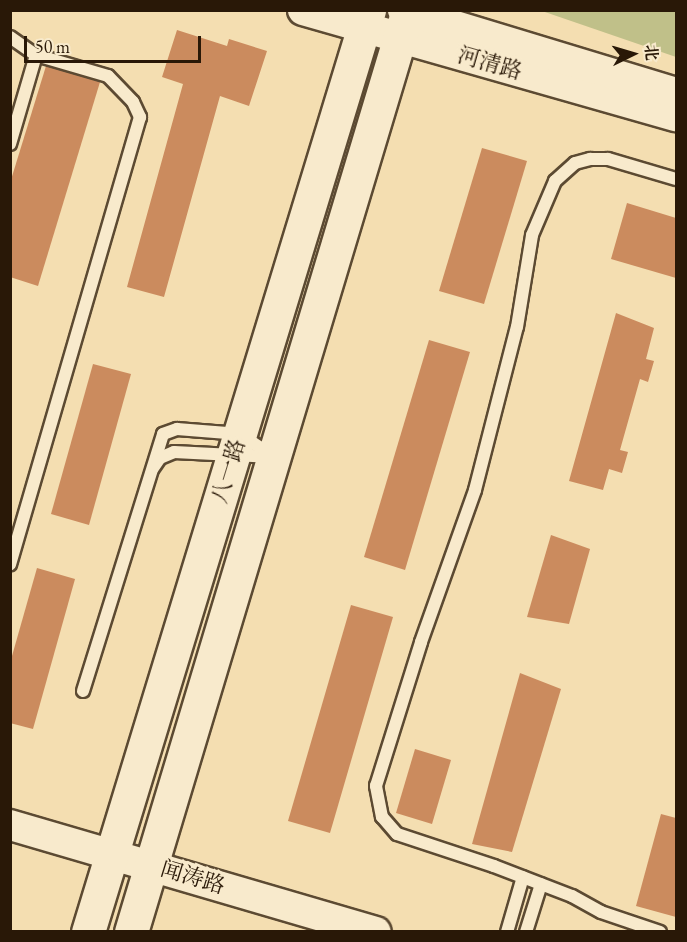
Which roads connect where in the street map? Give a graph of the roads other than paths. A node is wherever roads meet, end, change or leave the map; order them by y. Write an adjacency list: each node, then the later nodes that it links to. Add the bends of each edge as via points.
1 (303, 10): 3 (street, 河清路)
2 (405, 18): 3 (street, 河清路); 6 (street, 河清路); 7 (street, 河清路); 11 (main road, 八一路)
3 (367, 19): 10 (main road, 八一路)
4 (10, 37): 5 (lane)
5 (36, 55): 8 (lane); 13 (lane, via 108,76 133,102 140,117)
6 (676, 93)
7 (676, 116)
8 (10, 144)
9 (676, 179): 18 (lane, via 608,159 590,159 575,163 555,181 532,235 517,327 475,490 376,786 382,817 397,834)
10 (236, 444): 11 (lane); 11 (lane); 12 (lane, via 174,452 160,458); 12 (lane, via 168,429 159,439); 16 (main road, 八一路)
11 (274, 457): 17 (main road, 八一路)
12 (149, 474): 14 (lane)
13 (10, 565)
14 (83, 691)
15 (10, 825): 16 (street, 闻涛路)
16 (110, 854): 17 (street, 闻涛路); 20 (main road, 八一路)
17 (150, 864): 21 (main road, 八一路); 22 (street, 闻涛路)
18 (523, 877): 19 (lane); 23 (lane)
19 (541, 884): 24 (lane); 25 (lane, via 601,912)
20 (88, 932)
21 (131, 932)
22 (375, 932)
23 (507, 932)
24 (526, 932)
25 (660, 932)

